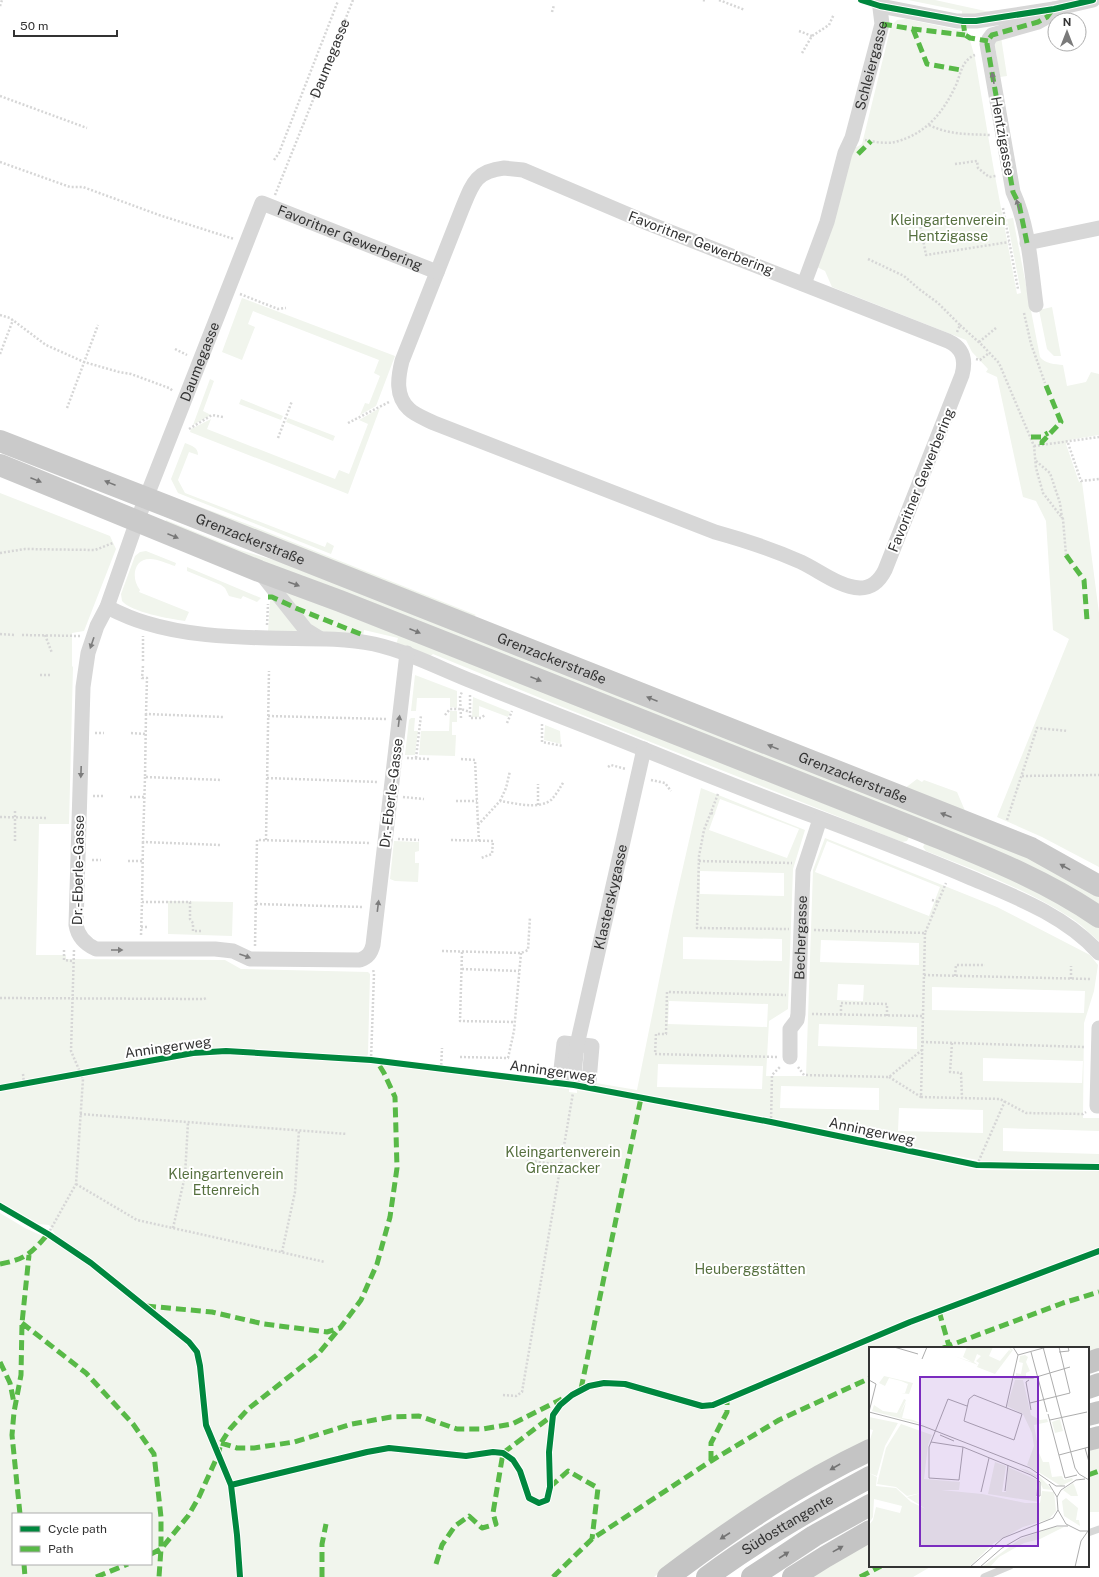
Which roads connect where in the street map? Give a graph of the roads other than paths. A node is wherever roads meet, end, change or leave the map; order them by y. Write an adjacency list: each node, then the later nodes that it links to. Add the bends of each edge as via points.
1 (861, 0): 3 (lane)
2 (1093, 0): 4 (street, Schleiergasse)
3 (880, 3): 4 (street, Schleiergasse, via 963,21); 9 (street, Schleiergasse, via 882,24 852,138 845,153 827,222)
4 (1054, 9): 7 (street, Hentzigasse, one-way to 4, via 1019,204 1013,192 987,44 992,35 1038,22)
5 (266, 205): 8 (street, Favoritner Gewerbering); 13 (street, Daumegasse, via 247,241)
6 (1099, 228): 7 (street)
7 (1027, 243): 10 (street, Hentzigasse)
8 (437, 272): 9 (street, Favoritner Gewerbering, via 469,190 485,172 504,168 523,170 650,224); 9 (street, Favoritner Gewerbering, via 402,361 398,382 400,396 408,408 434,423 707,529 801,562 854,588 862,588 878,582 885,570 962,375 964,358 954,344)
9 (804, 284)
10 (1036, 305)
11 (0, 441): 13 (main road, Grenzackerstraße, one-way to 11)
12 (0, 465): 14 (main road, Grenzackerstraße, one-way to 14)
13 (146, 498): 14 (street, Daumegasse); 23 (main road, Grenzackerstraße, one-way to 13, via 1031,848)
14 (137, 521): 15 (main road, Grenzackerstraße, one-way to 15); 16 (street)
15 (259, 571): 17 (street, via 306,630); 21 (main road, Grenzackerstraße, one-way to 21)
16 (106, 607): 17 (street, via 143,623 178,631 266,638); 18 (street, Dr.-Eberle-Gasse, one-way to 18, via 88,653 84,687 76,925 81,939 96,950 215,949 233,951 250,959 360,960 368,955 372,951 378,907)
17 (319, 638): 18 (street, via 371,644)
18 (407, 654): 19 (street)
19 (644, 750): 20 (street); 28 (street, Klasterskygasse, via 577,1045)
20 (820, 819): 22 (street); 27 (street, Bechergasse, via 804,864 802,879 798,1014 790,1029)
21 (922, 831): 22 (street); 24 (main road, Grenzackerstraße, via 1016,870 1073,899)
22 (910, 852): 25 (street, via 1041,910 1087,939)
23 (1099, 886)
24 (1099, 917)
25 (1099, 953)
26 (1099, 1028): 29 (street)
27 (790, 1057)
28 (574, 1074)
29 (1098, 1106)
30 (1099, 1359): 31 (highway)
31 (1089, 1363)
32 (1099, 1384): 33 (highway)
33 (1089, 1388)
34 (1099, 1412): 35 (highway)
35 (1089, 1415)
36 (1099, 1437): 37 (highway)
37 (1089, 1440)
38 (869, 1450): 45 (highway, one-way to 45, via 776,1502)
39 (869, 1478): 46 (highway, Südosttangente, via 801,1515)
40 (869, 1506): 47 (highway, Südosttangente, one-way to 40, via 814,1536)
41 (1099, 1529): 43 (lane)
42 (869, 1532): 48 (highway, one-way to 42)
43 (1089, 1533)
44 (1008, 1567): 49 (lane)
45 (668, 1577)
46 (707, 1577)
47 (752, 1577)
48 (793, 1577)
49 (984, 1577)

